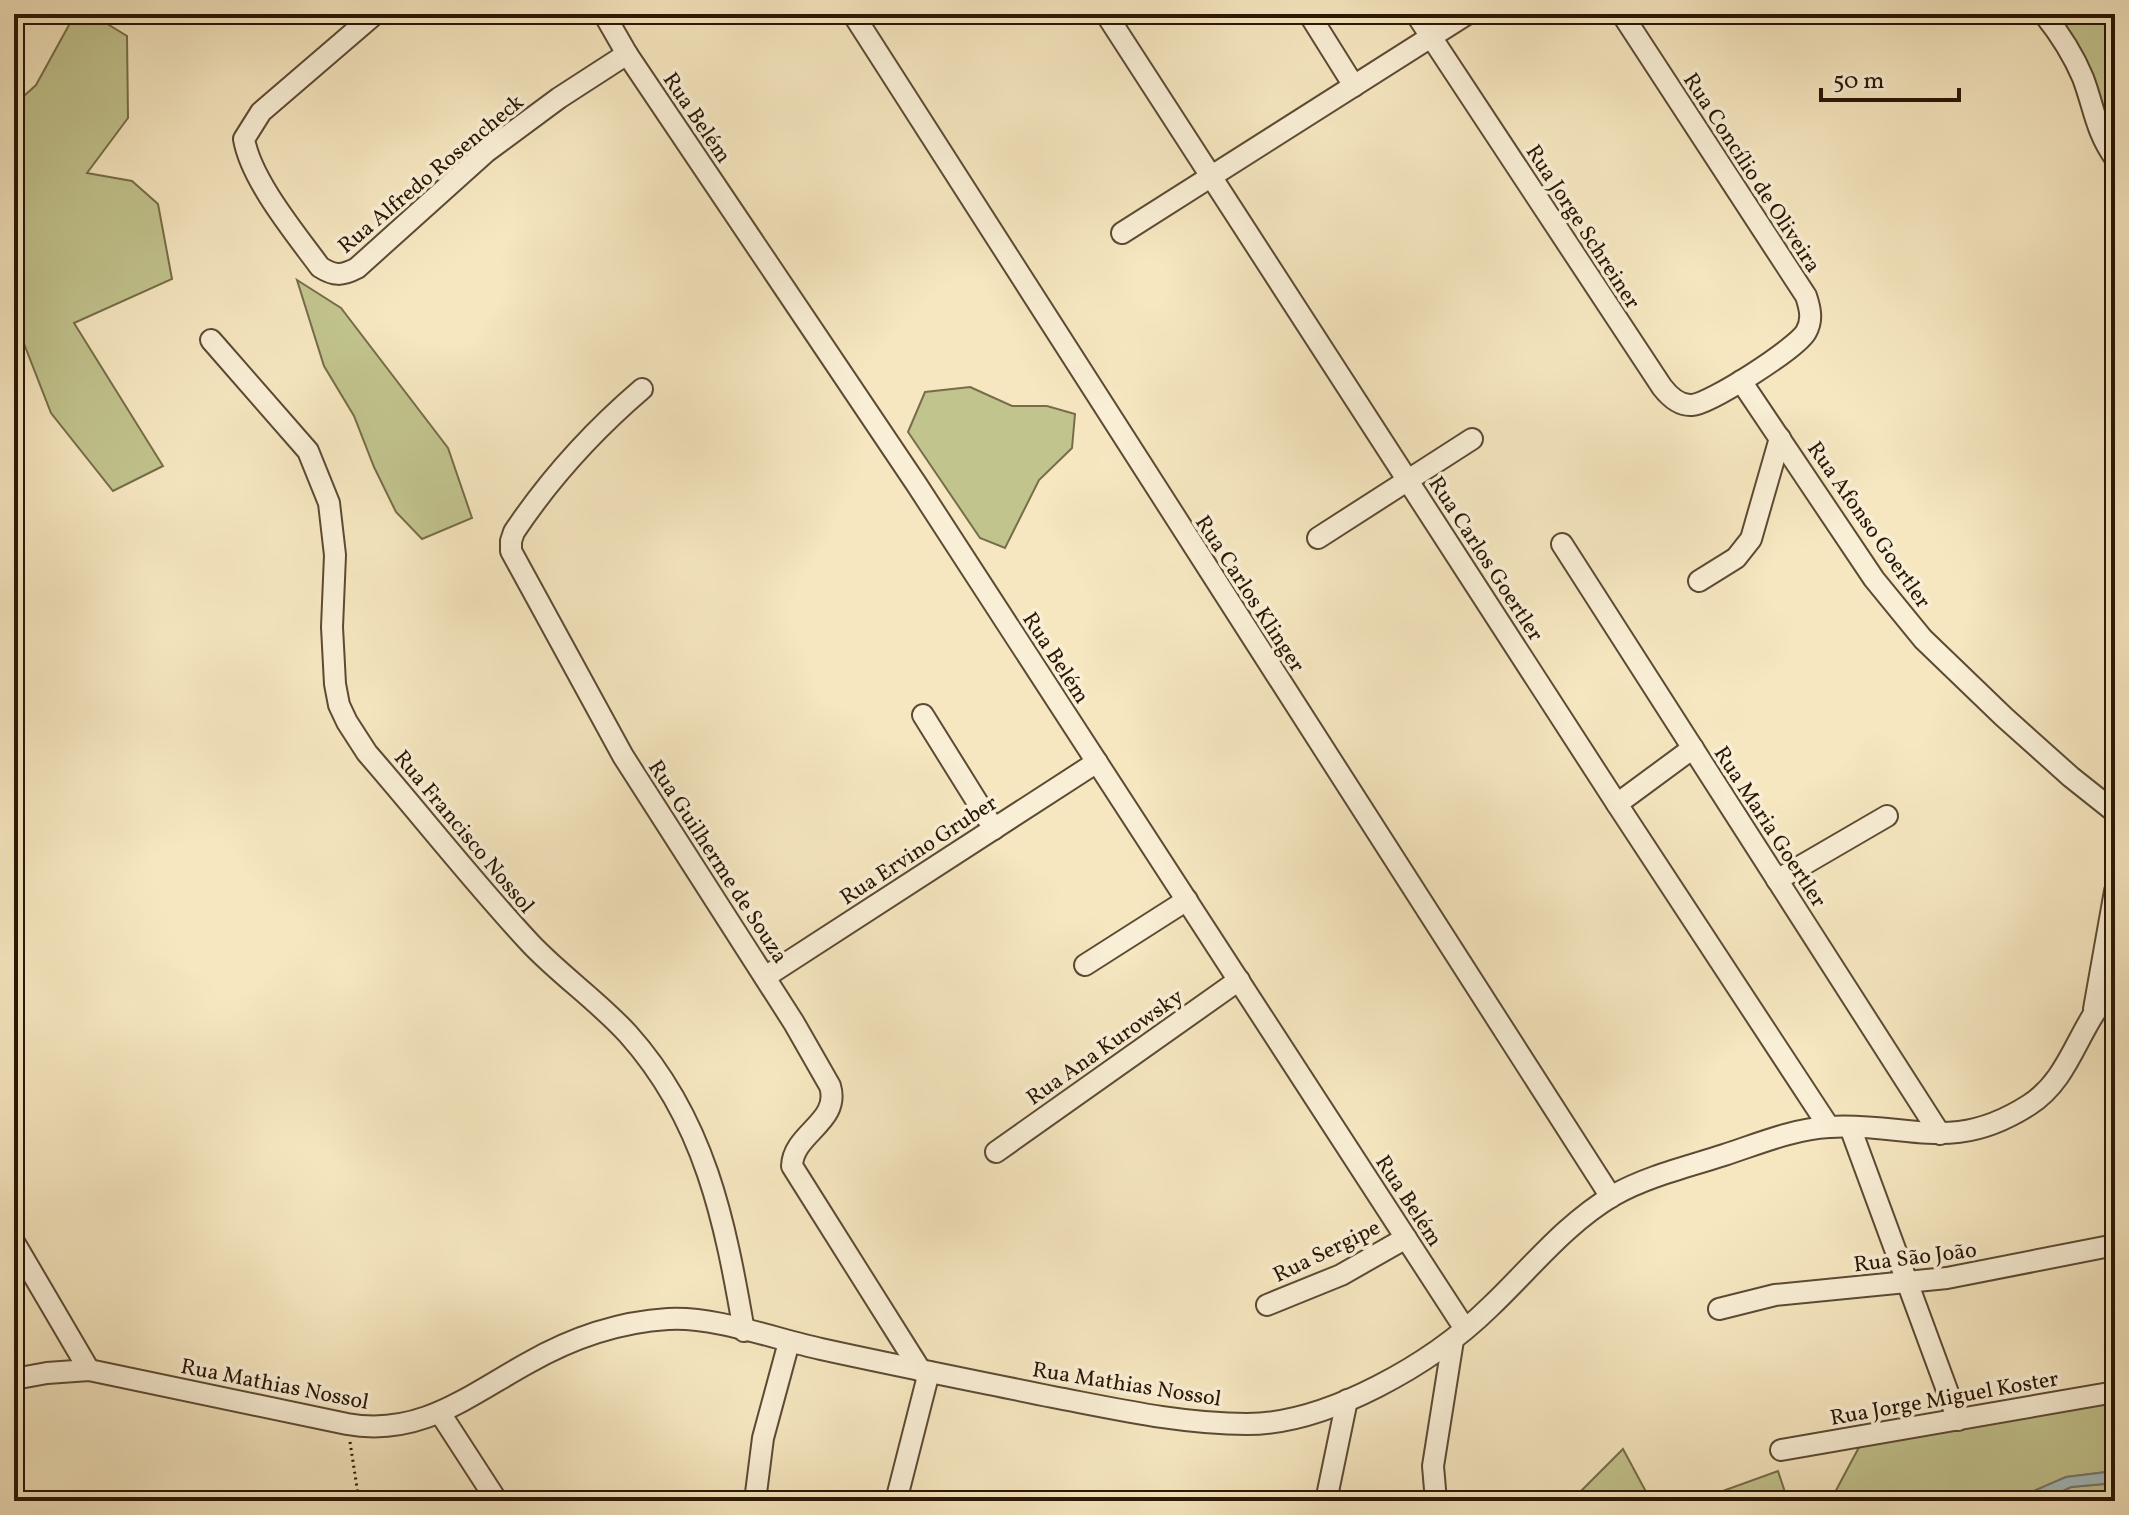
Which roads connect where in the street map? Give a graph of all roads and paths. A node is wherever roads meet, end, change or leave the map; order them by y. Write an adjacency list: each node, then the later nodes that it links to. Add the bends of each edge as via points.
1 (375, 14): 11 (street, Rua Alfredo Rosencheck, via 261,112 244,139 258,175 320,267 331,274 357,268 486,152)
2 (604, 14): 11 (street, Rua Belém)
3 (853, 14): 43 (street, Rua Carlos Klinger)
4 (1106, 14): 14 (street, Rua Carlos Goertler)
5 (1309, 14): 12 (street)
6 (1416, 14): 10 (street, Rua Jorge Schreiner)
7 (1467, 14): 10 (street)
8 (1622, 14): 17 (street, Rua Concílio de Oliveira, via 1810,307 1807,331 1799,340)
9 (2044, 14): 13 (street, via 2067,44 2094,119)
10 (1431, 37): 12 (street); 17 (street, Rua Jorge Schreiner, via 1668,395 1695,405)
11 (627, 54): 27 (street, Rua Belém)
12 (1354, 86): 14 (street)
13 (2115, 158)
14 (1212, 175): 15 (street); 21 (street, Rua Carlos Goertler)
15 (1122, 233)
16 (211, 340): 50 (street, Rua Francisco Nossol, via 308,451 329,503 335,555 335,684 347,722 367,753 527,940 625,1031 660,1075 717,1195)
17 (1741, 381): 19 (street, Rua Afonso Goertler)
18 (642, 389): 36 (street, Rua Guilherme de Souza, via 573,454 514,532 511,551 623,756)
19 (1780, 438): 24 (street, via 1751,539 1736,558); 29 (street, Rua Afonso Goertler, via 1874,579 1923,639)
20 (1472, 439): 21 (street)
21 (1408, 480): 22 (street); 28 (street, Rua Carlos Goertler)
22 (1318, 538)
23 (1562, 544): 26 (street, Rua Maria Goertler)
24 (1699, 581)
25 (923, 715): 31 (street)
26 (1693, 748): 28 (street); 32 (street, Rua Maria Goertler)
27 (1097, 762): 31 (street, Rua Ervino Gruber); 34 (street, Rua Belém)
28 (1617, 804): 40 (street, Rua Carlos Goertler)
29 (2115, 812)
30 (1887, 816): 32 (street)
31 (994, 829): 36 (street, Rua Ervino Gruber)
32 (1777, 880): 41 (street, Rua Maria Goertler)
33 (2115, 891): 39 (street)
34 (1187, 900): 35 (street); 37 (street, Rua Belém)
35 (1085, 965)
36 (765, 977): 54 (street, Rua Guilherme de Souza, via 833,1094 828,1113 797,1147 792,1166)
37 (1239, 980): 42 (street, Rua Ana Kurowsky); 44 (street, Rua Belém)
38 (2115, 988): 39 (street, Rua Mathias Nossol)
39 (2093, 1013): 41 (street, Rua Mathias Nossol, via 2069,1062 2034,1102 1985,1127)
40 (1839, 1127): 41 (street, Rua Mathias Nossol); 43 (street, Rua Mathias Nossol, via 1792,1133 1657,1176); 47 (street, Rua Carlos Goertler)
41 (1940, 1134)
42 (996, 1152)
43 (1611, 1197): 51 (street, Rua Mathias Nossol, via 1574,1223)
44 (1406, 1238): 48 (street, Rua Sergipe, via 1341,1275); 51 (street, Rua Belém)
45 (14, 1242): 53 (street)
46 (2115, 1245): 47 (street, Rua São João)
47 (1907, 1283): 49 (street, Rua São João, via 1775,1295); 59 (street, Rua Carlos Goertler)
48 (1267, 1305)
49 (1719, 1309)
50 (744, 1331): 52 (street, Rua Mathias Nossol); 58 (street, Rua Mathias Nossol, via 687,1318 618,1327 559,1347)
51 (1459, 1334): 57 (street, Rua Mathias Nossol); 67 (street, via 1435,1442)
52 (789, 1342): 54 (street, Rua Mathias Nossol); 64 (street, via 763,1438)
53 (89, 1370): 55 (street, Rua Mathias Nossol); 60 (street, Rua Mathias Nossol)
54 (925, 1372): 57 (street, Rua Mathias Nossol, via 1211,1423 1278,1423); 65 (street)
55 (14, 1379)
56 (2115, 1392): 59 (street, Rua Jorge Miguel Koster)
57 (1347, 1400): 66 (street)
58 (440, 1413): 60 (street, Rua Mathias Nossol, via 389,1427); 63 (street)
59 (1958, 1420): 61 (street, Rua Jorge Miguel Koster)
60 (347, 1424): 62 (path)
61 (1781, 1450)
62 (359, 1501)
63 (497, 1501)
64 (755, 1501)
65 (896, 1501)
66 (1326, 1501)
67 (1436, 1501)

